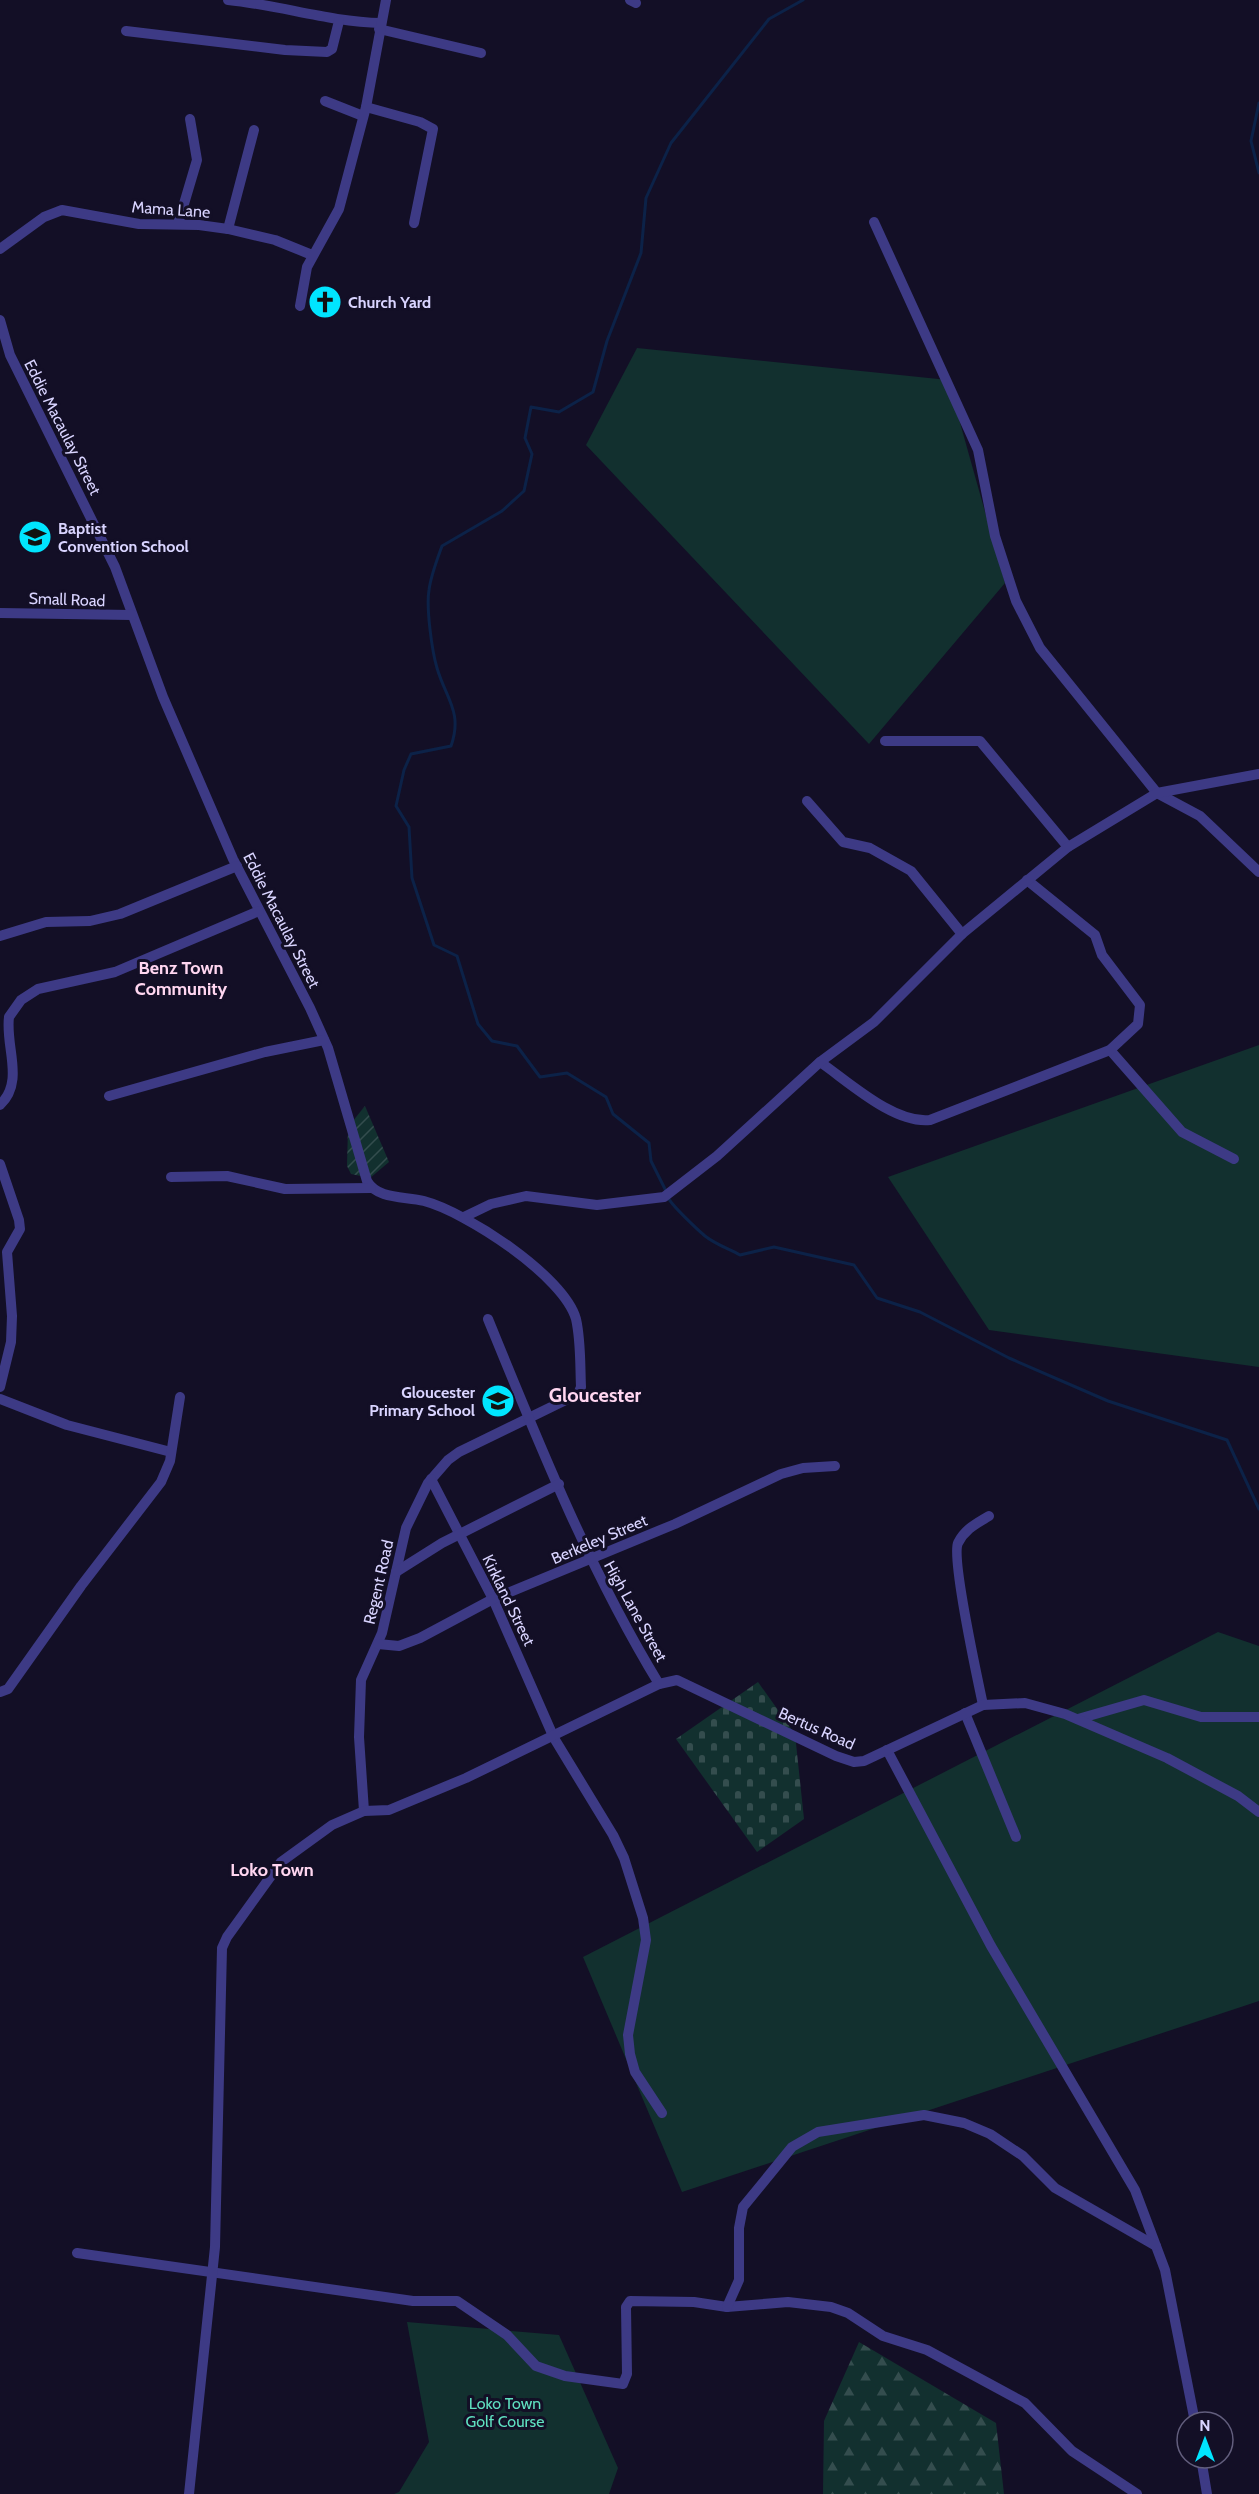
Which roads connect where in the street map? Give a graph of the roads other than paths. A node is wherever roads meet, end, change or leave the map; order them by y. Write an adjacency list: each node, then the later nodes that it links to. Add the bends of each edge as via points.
1 (228, 0): 3 (street, via 304,11)
2 (386, 0): 4 (street)
3 (339, 21): 4 (street); 5 (street, via 332,49 327,52)
4 (380, 26): 6 (street); 8 (street)
5 (126, 31)
6 (481, 53)
7 (325, 101): 8 (street)
8 (364, 112): 12 (street, via 420,122 433,129); 16 (street, via 339,209)
9 (190, 119): 13 (street, via 196,160)
10 (254, 130): 14 (street)
11 (874, 222): 23 (street, via 978,450 994,536 1016,601 1040,648)
12 (414, 223)
13 (178, 224): 14 (street, Mama Lane); 15 (street, Mama Lane, via 139,224 62,210 44,217)
14 (228, 229): 16 (street, Mama Lane, via 275,240)
15 (0, 249)
16 (312, 255): 17 (street)
17 (300, 306)
18 (0, 320): 20 (street, Eddie Macaulay Street, via 10,355 96,526)
19 (0, 613): 20 (street, Small Road)
20 (132, 615): 26 (street, Eddie Macaulay Street, via 199,784)
21 (885, 741): 25 (street, via 980,741)
22 (1259, 774): 23 (street)
23 (1157, 793): 25 (street); 27 (street, via 1200,816)
24 (807, 801): 30 (street, via 843,842 870,848 911,871)
25 (1068, 847): 28 (street)
26 (237, 867): 29 (street, Eddie Macaulay Street); 31 (street, via 120,914 90,921 46,922)
27 (1259, 872)
28 (1027, 880): 30 (street); 33 (street, via 1095,935 1102,955 1140,1005 1138,1024)
29 (259, 911): 32 (street, Eddie Macaulay Street); 36 (street, via 115,972 28,994 9,1017 12,1083)
30 (962, 934): 34 (street, via 874,1022)
31 (0, 936)
32 (324, 1040): 35 (street, via 265,1052); 40 (street, Eddie Macaulay Street)
33 (1110, 1050): 34 (street, via 930,1120 917,1121 897,1115); 37 (street, via 1182,1132)
34 (820, 1062): 41 (street, via 717,1156 664,1197 597,1204 526,1196 491,1204)
35 (109, 1096)
36 (0, 1106)
37 (1234, 1159)
38 (0, 1164): 43 (street, via 20,1220 20,1229 7,1252 11,1342)
39 (171, 1177): 40 (street, via 227,1176 285,1188)
40 (371, 1188): 41 (street, via 381,1194 434,1204)
41 (464, 1217): 46 (street, via 555,1284 576,1319 581,1388 578,1394)
42 (489, 1319): 46 (street, High Lane Street)
43 (0, 1387)
44 (180, 1397): 47 (street)
45 (0, 1399): 47 (street, via 67,1425)
46 (529, 1420): 49 (street, Regent Road, via 459,1452); 50 (street, High Lane Street)
47 (171, 1452): 58 (street, via 161,1482 8,1689)
48 (835, 1466): 53 (street, Berkeley Street, via 781,1474)
49 (431, 1479): 52 (street, Kirkland Street); 54 (street, Regent Road, via 406,1528)
50 (559, 1484): 52 (street); 53 (street, High Lane Street)
51 (989, 1516): 59 (street, via 967,1529 956,1546 963,1606)
52 (461, 1534): 54 (street); 55 (street, Kirkland Street)
53 (591, 1559): 55 (street, Berkeley Street); 57 (street, High Lane Street, via 623,1625)
54 (396, 1572): 56 (street, Regent Road)
55 (493, 1599): 56 (street, Berkeley Street, via 406,1644); 63 (street, Kirkland Street)
56 (378, 1644): 65 (street, Regent Road, via 361,1680 359,1737)
57 (659, 1684): 63 (street, Bertus Road); 64 (street, Bertus Road, via 677,1680 686,1683 846,1760 864,1761)
58 (0, 1692)
59 (983, 1705): 60 (street, Bertus Road); 62 (street, Bertus Road, via 1025,1703)
60 (965, 1713): 64 (street, Bertus Road); 67 (street)
61 (1259, 1717): 62 (street, via 1201,1717 1144,1700)
62 (1078, 1719): 66 (street, Bertus Road, via 1167,1758 1238,1796)
63 (554, 1738): 65 (street, Bertus Road, via 389,1810); 68 (street, Kirkland Street, via 613,1835 643,1918 646,1940 628,2036 634,2072)
64 (887, 1750): 69 (street, via 991,1946 1135,2190)
65 (364, 1811): 71 (street, Bertus Road, via 332,1826 281,1862 222,1948)
66 (1259, 1812)
67 (1016, 1836)
68 (662, 2113)
69 (1156, 2246): 72 (street, via 1055,2188 1023,2156 990,2134 964,2123 924,2115 818,2132 792,2146 743,2207 739,2280); 73 (street, via 1165,2270)
70 (77, 2253): 71 (street)
71 (211, 2273): 72 (street, via 413,2301 457,2301 507,2336 536,2366 565,2376 623,2384 627,2374 626,2307 630,2301); 75 (street, Bertus Road)
72 (727, 2307): 76 (street, via 788,2302 848,2313 884,2336 927,2350 1025,2403 1072,2451)
73 (1193, 2410)
74 (1203, 2470): 77 (street)
75 (189, 2494)
76 (1137, 2494)
77 (1207, 2494)

